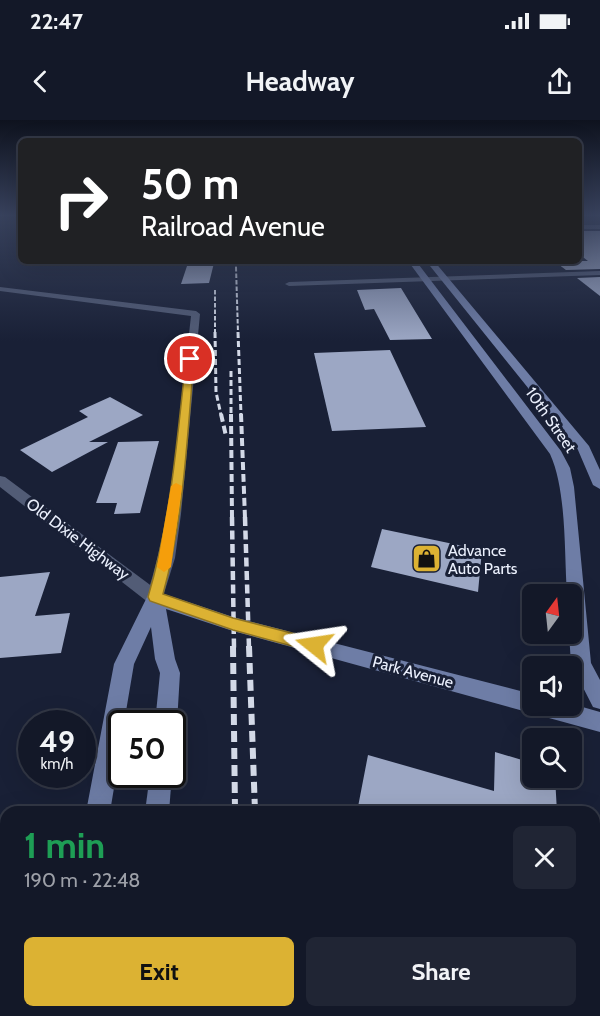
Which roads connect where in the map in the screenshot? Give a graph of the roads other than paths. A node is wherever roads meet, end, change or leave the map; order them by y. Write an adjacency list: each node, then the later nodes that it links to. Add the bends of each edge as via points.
1 (414, 264): 4 (main road, 10th Street)
2 (432, 264): 5 (main road, 10th Street)
3 (600, 273): 5 (street)
4 (425, 279): 5 (street); 6 (street); 11 (main road, 10th Street, via 563,468 581,664)
5 (444, 279): 9 (main road, 10th Street, via 584,448)
6 (289, 284)
7 (0, 289): 10 (street, via 196,314 174,513)
8 (0, 480): 10 (street, Old Dixie Highway)
9 (600, 485)
10 (155, 597): 12 (main road, Park Avenue, via 233,624); 13 (main road, via 170,673); 17 (main road, via 124,664)
11 (600, 700)
12 (522, 701)
13 (167, 710)
14 (578, 716): 15 (main road)
15 (600, 722)
16 (160, 788): 18 (main road)
17 (99, 806)
18 (158, 806)

